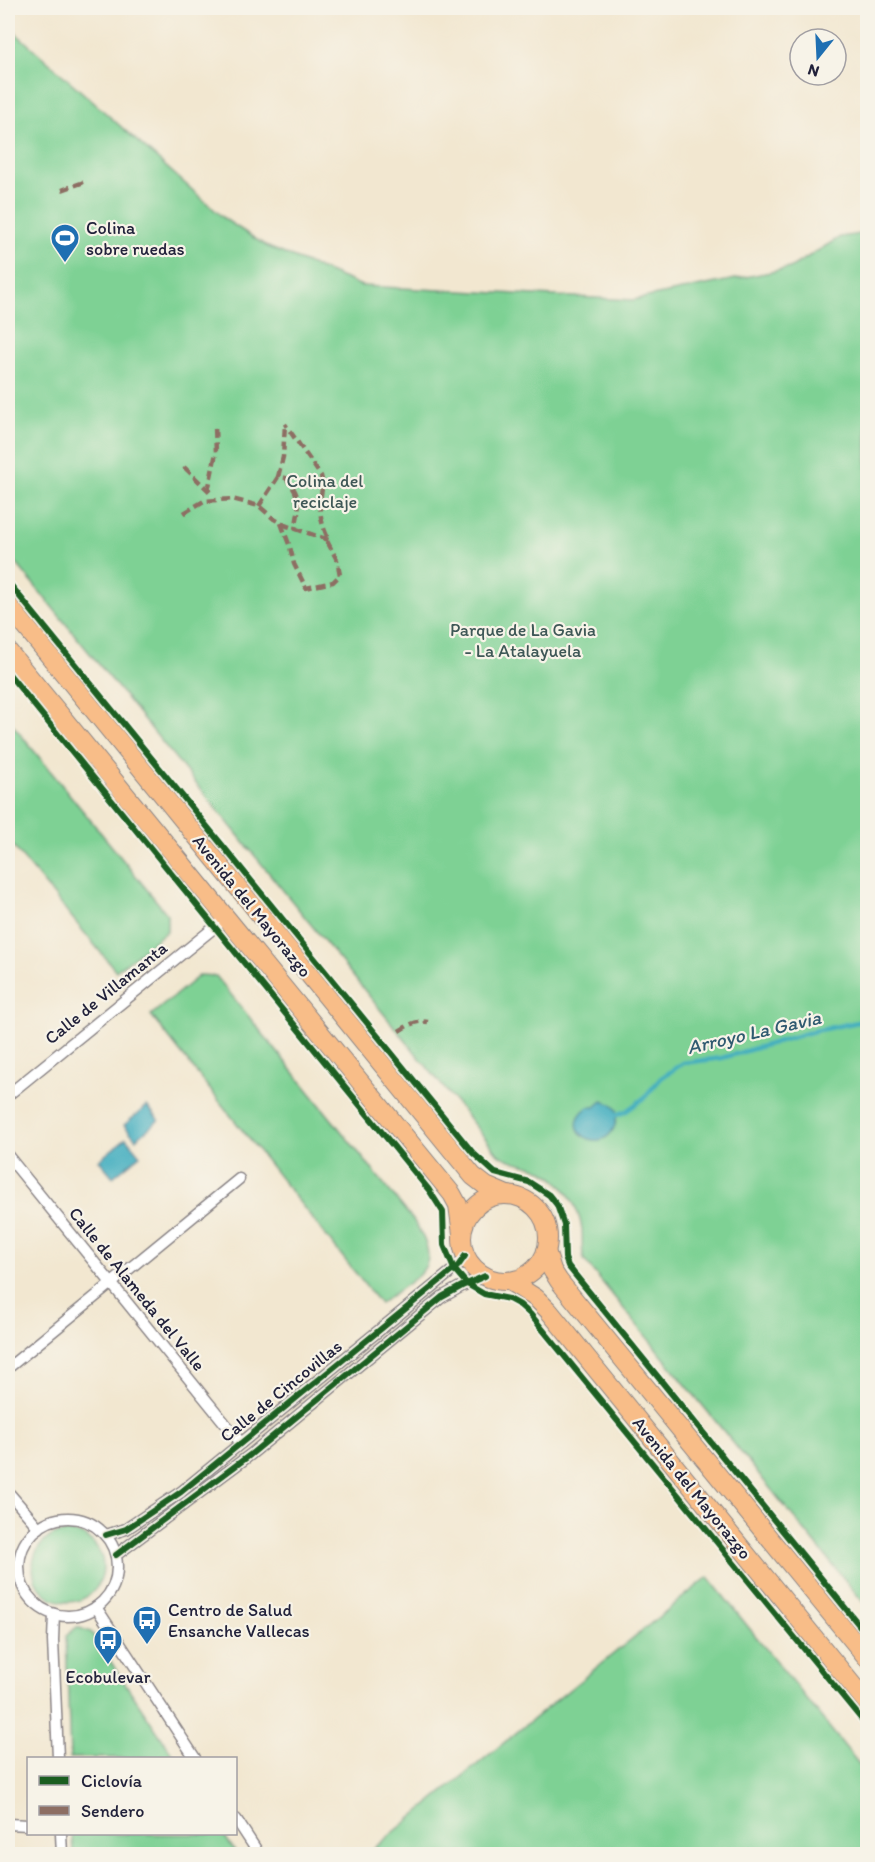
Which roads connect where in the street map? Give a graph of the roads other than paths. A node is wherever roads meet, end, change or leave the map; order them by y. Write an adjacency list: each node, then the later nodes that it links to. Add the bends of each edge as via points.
1 (8, 605): 7 (main road, Avenida del Mayorazgo, via 467,1169 479,1182)
2 (8, 651): 3 (main road, Avenida del Mayorazgo)
3 (226, 918): 4 (street, Calle de Villamanta); 8 (main road, Avenida del Mayorazgo, via 452,1194 458,1205)
4 (8, 1095)
5 (8, 1156): 13 (street, Calle de Alameda del Valle)
6 (239, 1179): 13 (street)
7 (507, 1195): 8 (main road, via 487,1198 475,1206); 9 (main road, via 527,1201 538,1210 547,1230)
8 (462, 1234): 10 (main road)
9 (546, 1251): 12 (main road, via 532,1272); 23 (main road, Avenida del Mayorazgo, via 559,1281)
10 (465, 1256): 11 (main road); 15 (street, Calle de Cincovillas)
11 (485, 1276): 12 (main road); 19 (street, Calle de Cincovillas, via 442,1297 250,1455)
12 (509, 1281): 24 (main road, Avenida del Mayorazgo, via 549,1311)
13 (111, 1284): 14 (street); 15 (street, Calle de Alameda del Valle)
14 (8, 1368)
15 (241, 1443): 18 (street, Calle de Cincovillas, via 160,1507)
16 (8, 1492): 17 (street)
17 (39, 1528): 18 (street, via 61,1518 74,1518); 20 (street)
18 (106, 1535): 19 (street)
19 (116, 1555): 21 (street, via 115,1582)
20 (13, 1563): 22 (street, via 25,1591 44,1610)
21 (96, 1607): 22 (street, via 74,1616); 26 (street)
22 (54, 1614): 25 (street)
23 (867, 1659)
24 (867, 1704)
25 (58, 1757)
26 (194, 1757)
27 (237, 1821): 32 (street)
28 (8, 1824): 29 (street)
29 (27, 1825)
30 (61, 1835): 31 (street)
31 (62, 1854)
32 (259, 1854)

